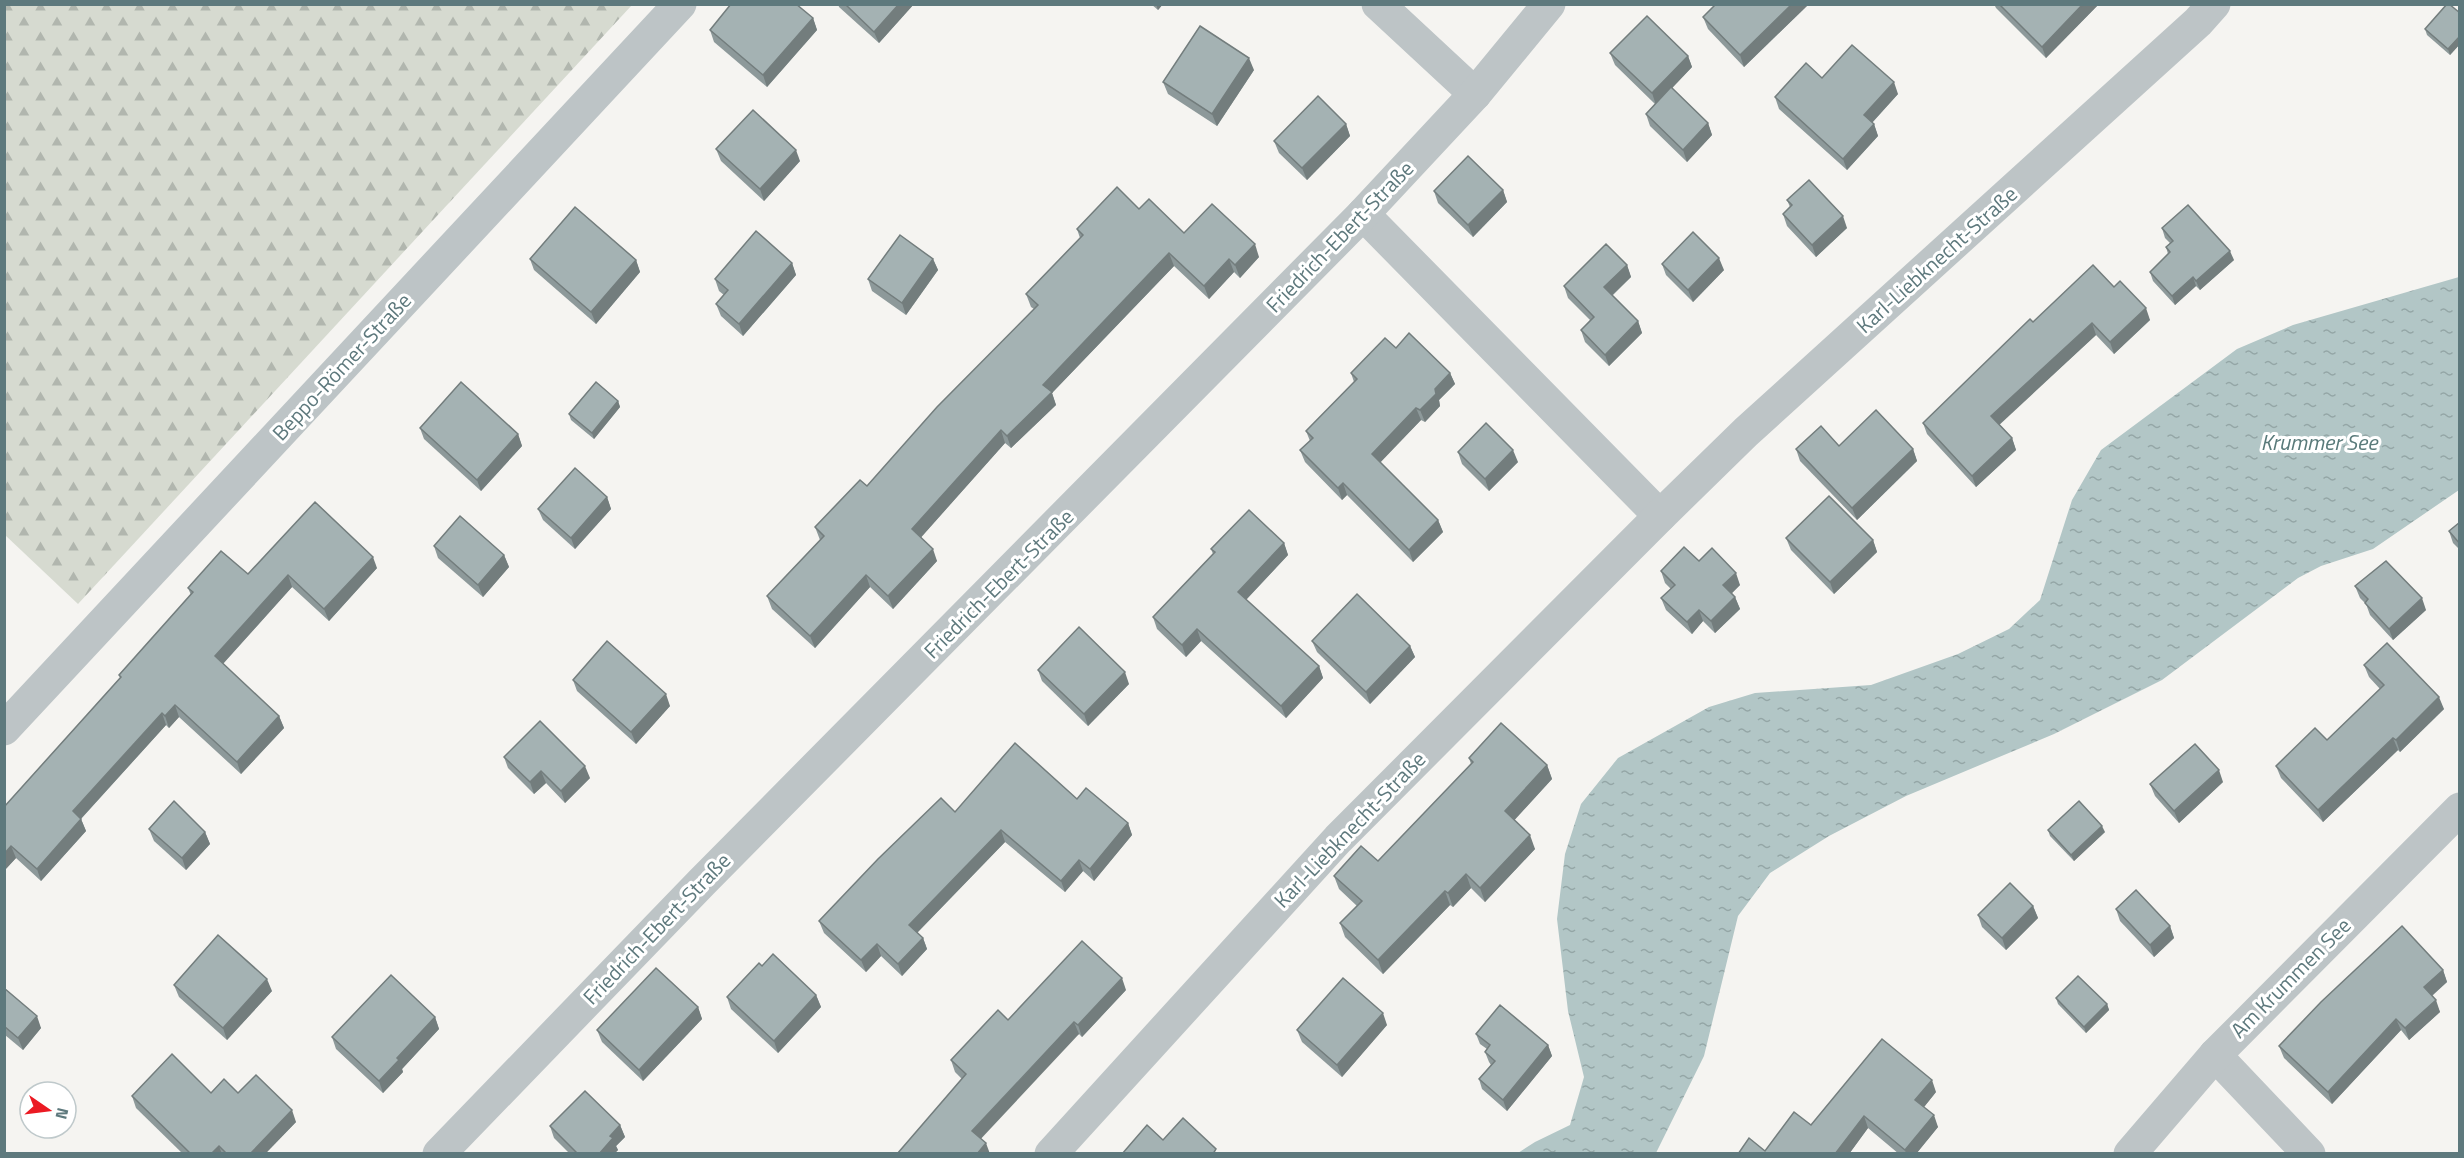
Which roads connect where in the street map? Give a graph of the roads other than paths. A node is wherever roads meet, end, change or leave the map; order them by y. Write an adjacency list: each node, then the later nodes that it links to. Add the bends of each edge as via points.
1 (680, 4): 8 (street, Beppo-Römer-Straße)
2 (1378, 4): 5 (street)
3 (1549, 4): 5 (street, Friedrich-Ebert-Straße)
4 (2214, 4): 7 (street, Karl-Liebknecht-Straße, via 2164,54 1746,432)
5 (1475, 94): 6 (street, Friedrich-Ebert-Straße)
6 (1363, 214): 7 (street); 11 (street, Friedrich-Ebert-Straße, via 702,882)
7 (1660, 516): 12 (street, Karl-Liebknecht-Straße, via 1338,839)
8 (4, 729)
9 (2460, 810): 10 (street, Am Krummen See)
10 (2215, 1055): 13 (street, Am Krummen See); 14 (street)
11 (439, 1154)
12 (1051, 1154)
13 (2130, 1154)
14 (2309, 1154)

